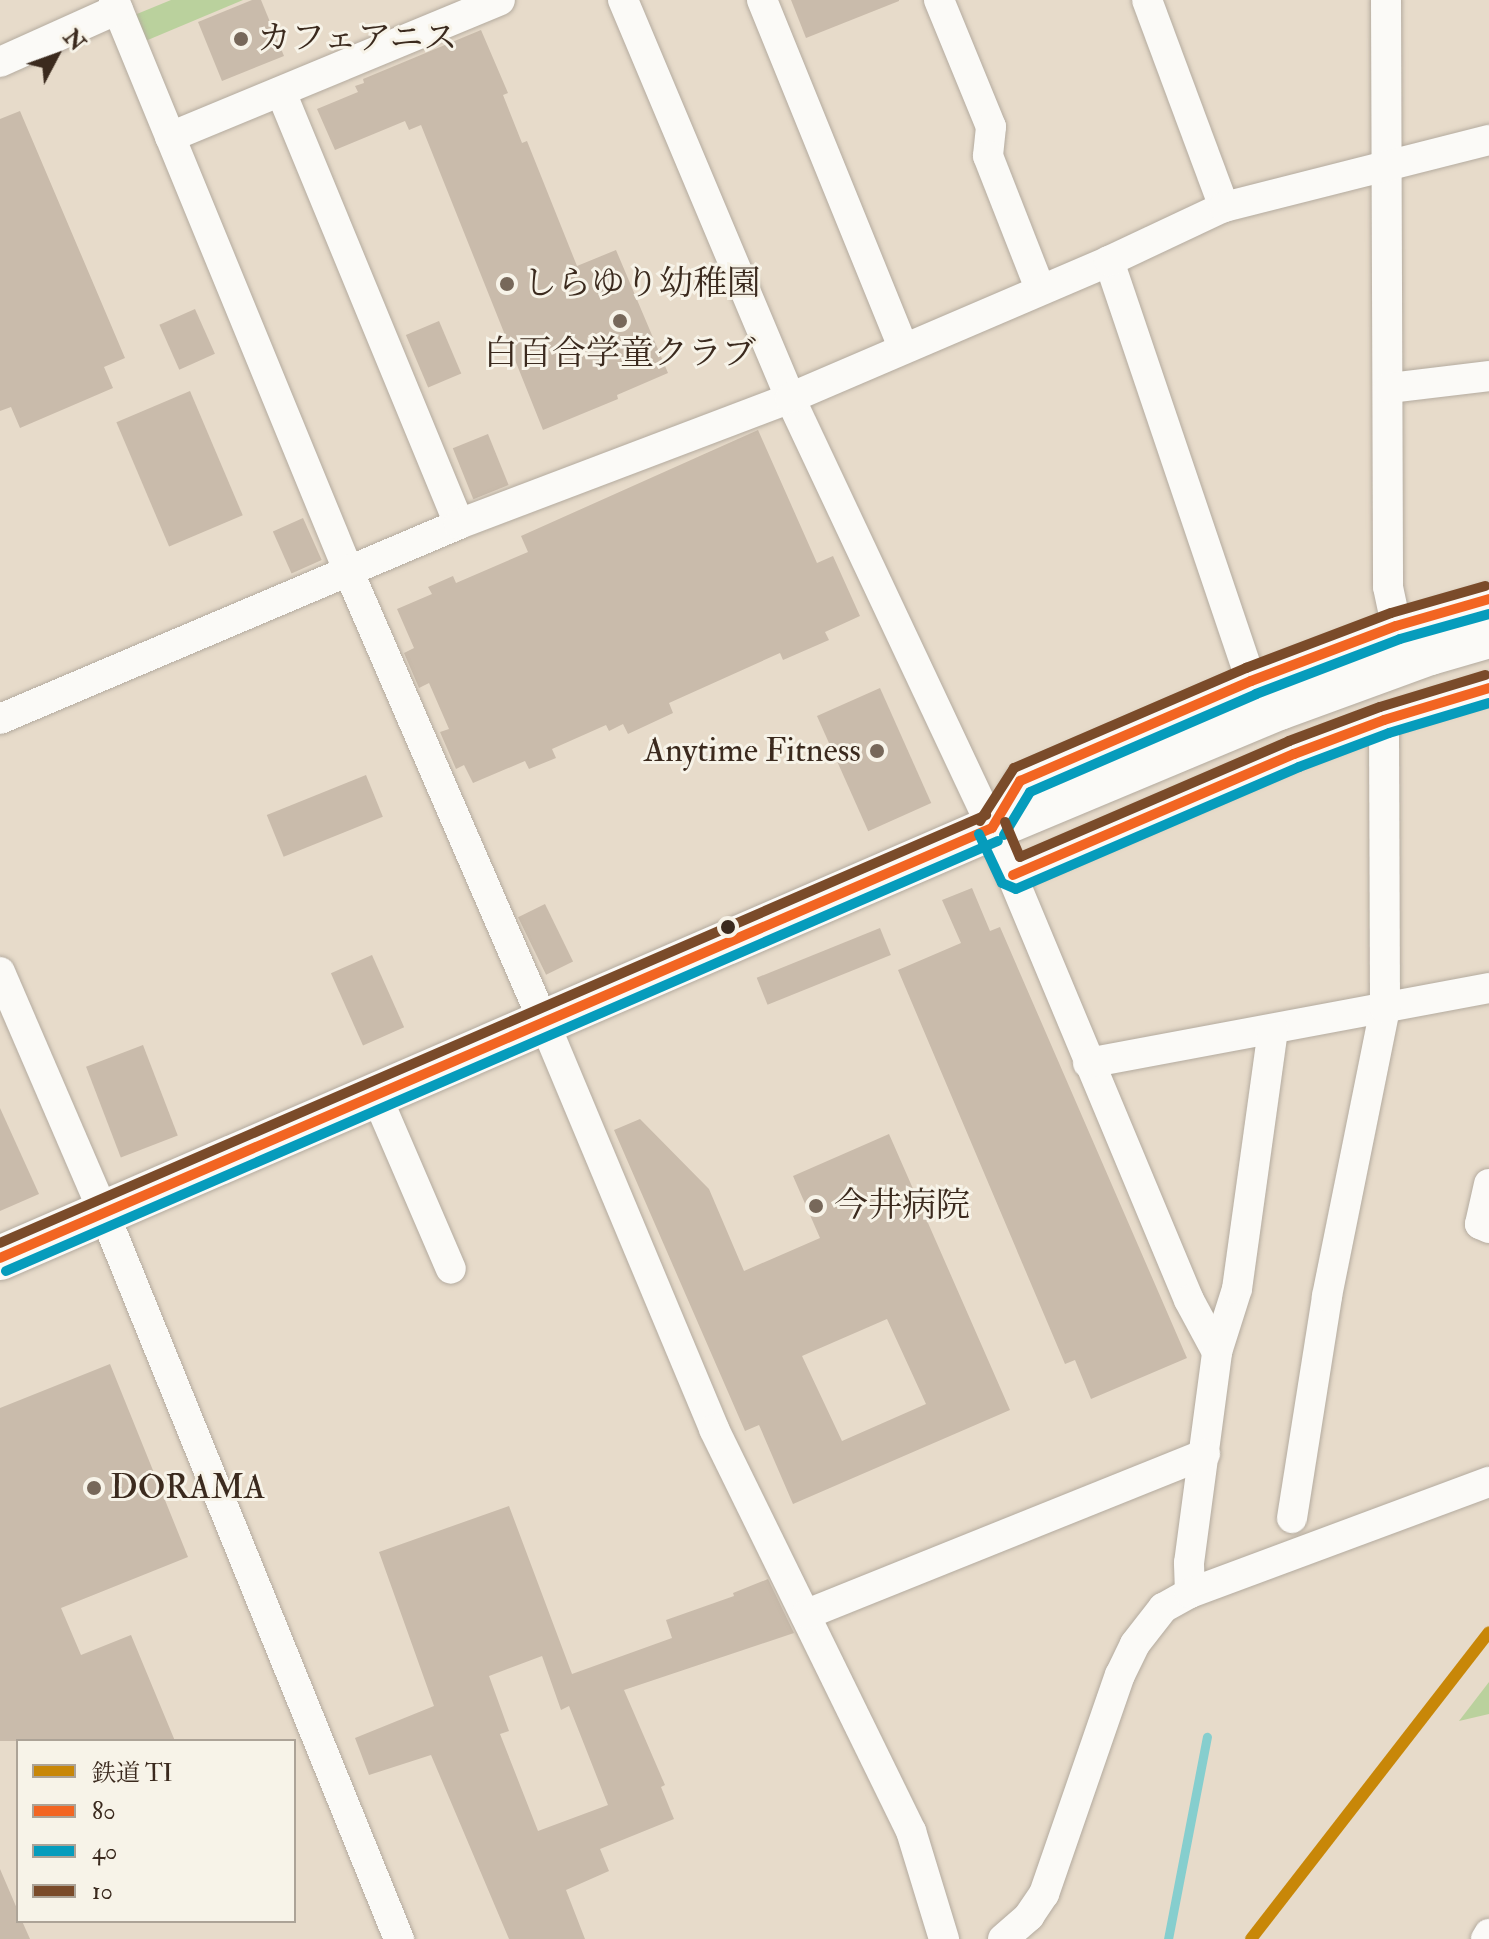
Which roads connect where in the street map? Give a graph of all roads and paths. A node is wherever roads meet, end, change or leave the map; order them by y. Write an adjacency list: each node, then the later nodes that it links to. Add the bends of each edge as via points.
1 (500, 0): 9 (street)
2 (623, 0): 19 (street)
3 (762, 0): 16 (street)
4 (939, 0): 15 (street, via 991,127 988,156)
5 (1147, 0): 13 (street)
6 (1386, 0): 12 (street)
7 (116, 5): 8 (street); 10 (street)
8 (0, 62)
9 (281, 92): 10 (street); 20 (street)
10 (170, 137): 21 (street)
11 (1489, 140): 12 (street)
12 (1388, 164): 13 (street); 18 (street)
13 (1224, 207): 14 (street)
14 (1109, 261): 15 (street); 25 (street)
15 (1040, 289): 16 (street)
16 (903, 347): 19 (street)
17 (1489, 376): 18 (street)
18 (1389, 388): 23 (street, via 1388,587)
19 (790, 398): 20 (street); 29 (street)
20 (459, 524): 21 (street)
21 (348, 570): 27 (street); 34 (street)
22 (1489, 599): 23 (street)
23 (1396, 626): 25 (street)
24 (1489, 636): 29 (highway, via 1279,708)
25 (1251, 681): 29 (street, via 1020,781)
26 (1489, 688): 28 (street)
27 (0, 719)
28 (1384, 720): 30 (street); 33 (street)
29 (992, 828): 30 (street); 34 (highway)
30 (1013, 875): 36 (street)
31 (0, 972): 39 (street)
32 (1489, 988): 33 (street)
33 (1385, 1008): 35 (street); 46 (street, via 1327,1296)
34 (544, 1022): 37 (highway); 48 (street, via 714,1429)
35 (1273, 1029): 36 (street); 43 (street, via 1237,1289)
36 (1088, 1063): 43 (street, via 1189,1300)
37 (376, 1095): 39 (highway); 42 (street)
38 (1489, 1184): 40 (street, via 1480,1224)
39 (104, 1213): 41 (highway); 50 (street)
40 (1489, 1228)
41 (0, 1258)
42 (451, 1269)
43 (1217, 1352): 44 (street)
44 (1205, 1454): 47 (street, via 1189,1563); 48 (street)
45 (1489, 1482): 47 (street)
46 (1292, 1518)
47 (1190, 1593): 49 (street, via 1163,1608 1135,1644 1120,1675)
48 (807, 1614): 51 (street, via 911,1831)
49 (1031, 1927): 52 (street)
50 (399, 1939)
51 (944, 1939)
52 (1003, 1939)

